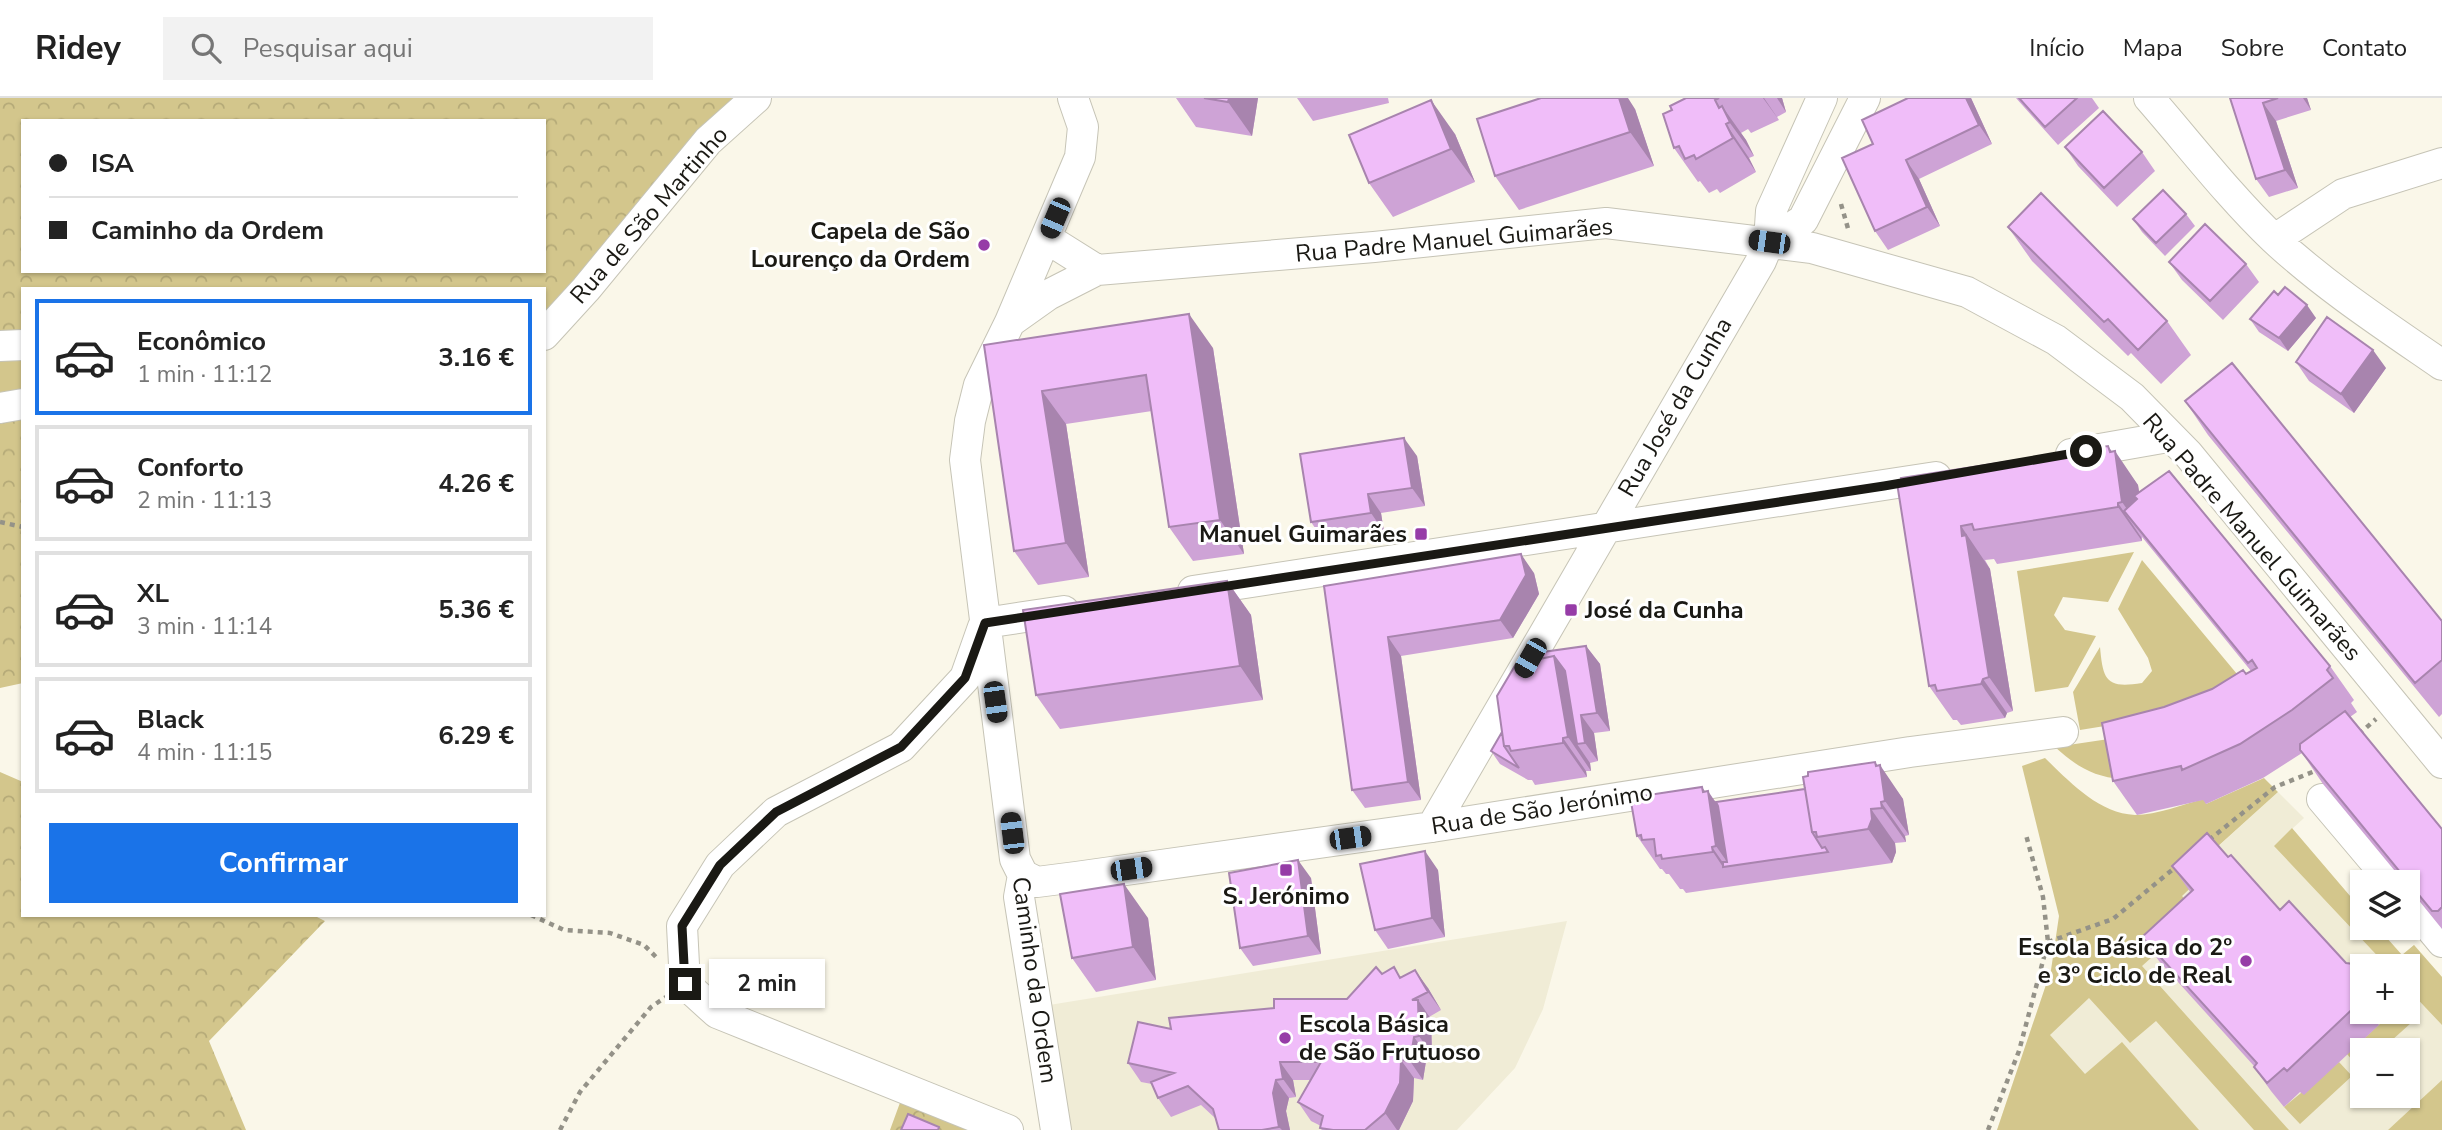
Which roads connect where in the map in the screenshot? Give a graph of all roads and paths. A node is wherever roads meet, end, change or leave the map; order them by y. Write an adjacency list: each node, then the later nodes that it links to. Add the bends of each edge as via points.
1 (756, 98): 12 (street, Rua de São Martinho, via 708,141)
2 (1073, 98): 7 (street, Caminho da Ordem, via 1083,127 1080,157)
3 (1822, 98): 9 (street, via 1771,211)
4 (1864, 98): 9 (street, via 1803,220)
5 (2149, 98): 8 (street)
6 (2442, 163): 8 (street, via 2343,194)
7 (1046, 238): 10 (street); 11 (street, Caminho da Ordem)
8 (2275, 239): 15 (street, via 2351,302)
9 (1769, 242): 10 (street, Rua Padre Manuel Guimarães, via 1606,223); 18 (street, Rua Padre Manuel Guimarães, via 1812,248 1966,292 2056,340 2132,397); 23 (street, Rua José da Cunha)
10 (1097, 270): 11 (street, Rua Padre Manuel Guimarães, via 1048,295)
11 (1010, 323): 26 (street, Caminho da Ordem, via 979,385 965,460)
12 (546, 333)
13 (21, 345): 14 (street)
14 (0, 346)
15 (2442, 365)
16 (21, 404): 17 (street)
17 (0, 408)
18 (2168, 437): 19 (street); 27 (street, Rua Padre Manuel Guimarães, via 2193,460)
19 (2043, 458)
20 (1963, 472): 23 (street)
21 (0, 522): 22 (path)
22 (21, 527)
23 (1605, 528): 24 (street); 32 (street, Rua José da Cunha)
24 (1163, 596)
25 (1094, 606): 26 (street)
26 (985, 623): 37 (street, Caminho da Ordem, via 1015,859); 42 (street, Caminho da Ordem, via 965,678 901,747 776,812 720,865 682,926)
27 (2394, 704): 29 (path); 30 (street, Rua Padre Manuel Guimarães)
28 (2063, 732): 32 (street, Rua de São Jerónimo)
29 (2356, 737)
30 (2442, 763)
31 (2320, 785): 34 (path, via 2275,787); 36 (street)
32 (1432, 827): 37 (street, Rua de São Jerónimo, via 1037,882)
33 (2026, 835): 40 (path, via 2043,897)
34 (2206, 842)
35 (2185, 859): 40 (path, via 2113,919)
36 (2383, 870)
37 (1023, 875): 45 (street, Caminho da Ordem, via 1019,897)
38 (2420, 915): 41 (street)
39 (535, 917): 42 (path, via 564,930 610,933 644,946)
40 (2048, 942): 46 (path, via 2019,1051)
41 (2442, 942)
42 (685, 984): 43 (path, via 651,1007 580,1092); 44 (street, via 717,1013)
43 (560, 1130)
44 (1008, 1130)
45 (1056, 1130)
46 (1988, 1130)

